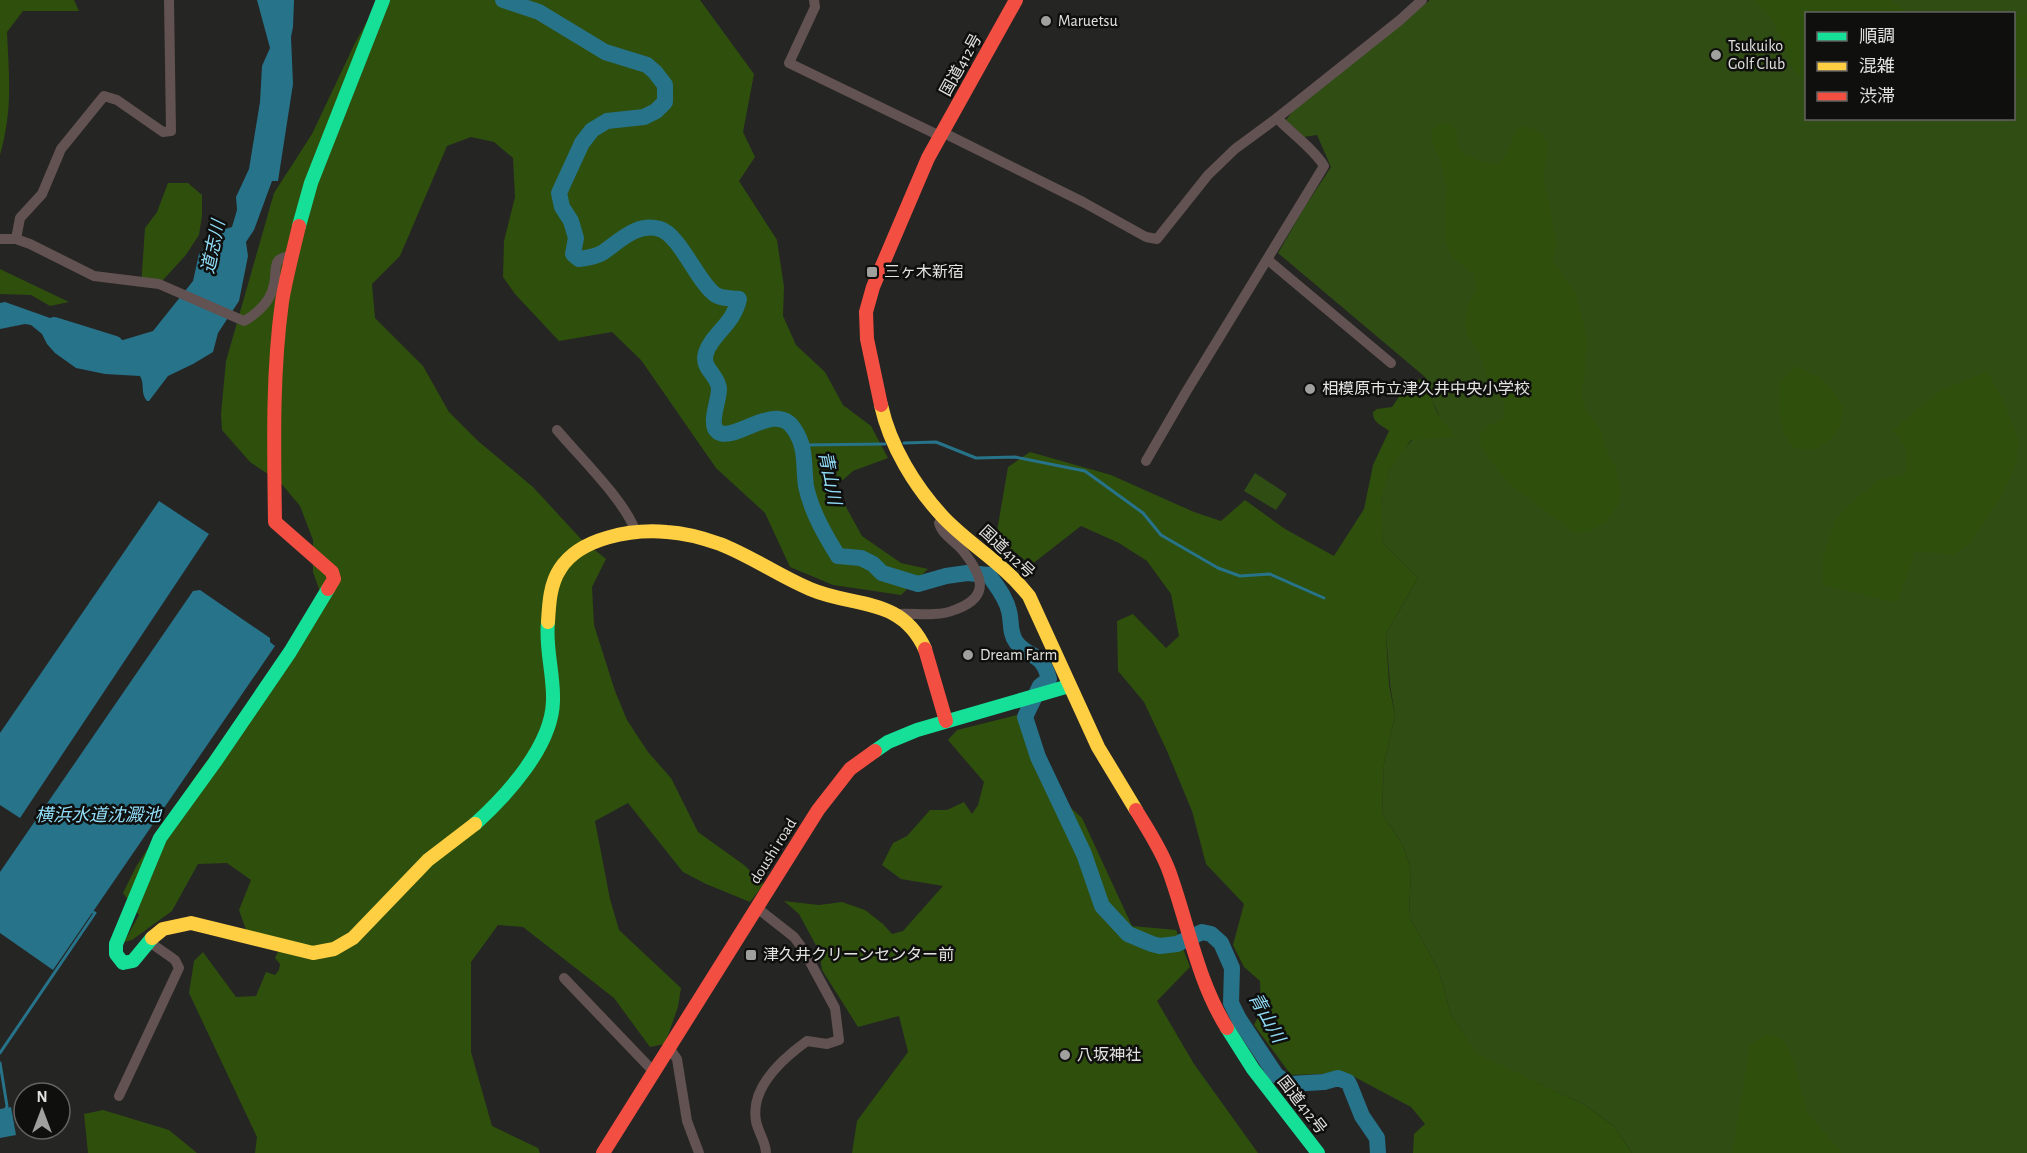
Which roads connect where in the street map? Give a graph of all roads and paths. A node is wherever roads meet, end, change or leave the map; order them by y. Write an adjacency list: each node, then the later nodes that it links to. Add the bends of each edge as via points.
1 (169, 0): 9 (street, via 171,132 163,132 117,100 104,96 61,149 42,194 20,218)
2 (383, 0): 10 (main road, via 311,183)
3 (814, 0): 7 (street, via 815,7 789,63)
4 (1016, 0): 7 (main road, 国道412号)
5 (1422, 0): 6 (street)
6 (1277, 118): 7 (street, via 1208,175 1157,238 1146,237); 11 (street, via 1324,166)
7 (941, 134): 15 (main road, 国道412号, via 873,286 866,312 867,339 883,415 912,478)
8 (0, 239): 9 (street)
9 (16, 239): 10 (street, via 94,276 159,284 244,321 264,305 273,289 276,263)
10 (292, 256): 21 (main road, via 282,303 276,373 275,522 328,567 334,579 290,652 159,838 115,953 123,963 133,962)
11 (1268, 260): 12 (street); 14 (street)
12 (1391, 363)
13 (557, 430): 16 (street, via 607,488)
14 (1146, 461)
15 (944, 518): 17 (street, via 939,523 941,529 980,577 979,594 968,604 942,614); 18 (main road, 国道412号, via 1014,577 1029,596)
16 (635, 530): 17 (main road, via 688,535 738,552 818,592); 21 (main road, via 584,547 563,565 555,580 547,633 555,693 552,716 545,734 514,781 492,808 428,861 345,944 313,953 191,923 163,929)
17 (897, 614): 19 (main road, via 915,632 928,654)
18 (1069, 686): 19 (main road, doushi road); 29 (main road, 国道412号, via 1098,747 1157,844 1202,976 1222,1020 1253,1069)
19 (946, 721): 20 (main road, doushi road, via 888,742 850,769 824,802)
20 (757, 908): 23 (main road, doushi road); 28 (street, via 794,937 803,950 835,1008 839,1040 827,1044 807,1041 763,1083 755,1109)
21 (148, 941): 25 (street, via 175,960 179,968)
22 (564, 978): 24 (street)
23 (670, 1049): 24 (main road, doushi road); 27 (street, via 677,1059 687,1121)
24 (655, 1073): 26 (main road, doushi road)
25 (119, 1096)
26 (603, 1153)
27 (699, 1153)
28 (766, 1153)
29 (1318, 1153)

